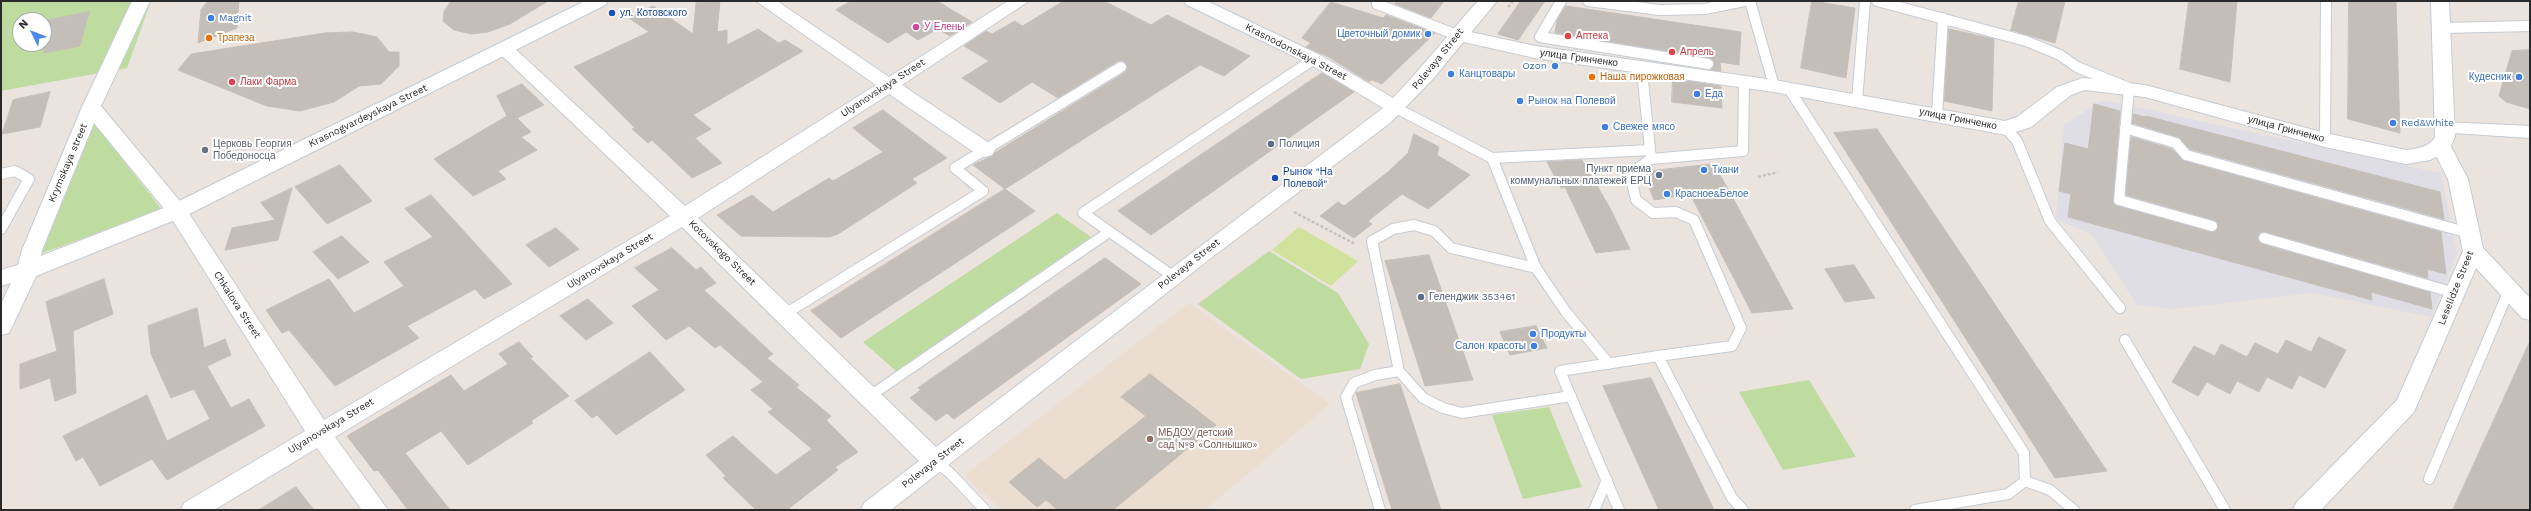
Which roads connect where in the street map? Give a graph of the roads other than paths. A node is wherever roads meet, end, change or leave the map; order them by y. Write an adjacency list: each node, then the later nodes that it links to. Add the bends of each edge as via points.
1 (141, 1): 31 (street, Krymskaya street)
2 (599, 1): 21 (street, Krasnogvardeyskaya Street)
3 (765, 1): 27 (street)
4 (1020, 1): 27 (street, Ulyanovskaya Street)
5 (1193, 1): 22 (street, Krasnodonskaya Street)
6 (1379, 1): 19 (lane, via 1377,4)
7 (1488, 1): 19 (street, Polevaya Street)
8 (1561, 1): 20 (lane)
9 (1588, 1): 10 (lane, via 1660,10 1705,10)
10 (1744, 1)
11 (1750, 1): 28 (lane)
12 (1866, 1): 30 (lane)
13 (1877, 1): 16 (lane)
14 (2326, 1): 38 (lane)
15 (2440, 1): 18 (street)
16 (1944, 18): 29 (lane, via 2026,41 2060,55 2077,67); 33 (lane)
17 (2530, 26): 18 (lane)
18 (2441, 28): 37 (street)
19 (1457, 35): 20 (street, улица Гринченко); 32 (street, Polevaya Street)
20 (1538, 44): 23 (lane); 25 (street, улица Гринченко)
21 (504, 49): 43 (street, Krasnogvardeyskaya Street); 44 (street, Kotovskogo Street)
22 (1314, 59): 32 (street, Krasnodonskaya Street); 47 (lane, via 1082,213)
23 (1708, 64)
24 (1121, 67): 39 (lane)
25 (1644, 67): 26 (street, улица Гринченко); 40 (lane, via 1642,71)
26 (1744, 82): 28 (street, улица Гринченко); 40 (lane, via 1743,151)
27 (889, 84): 39 (street); 44 (street, Ulyanovskaya Street)
28 (1782, 88): 30 (street, улица Гринченко); 70 (lane, via 2024,453)
29 (2129, 88): 34 (street, улица Гринченко, via 2084,84 2064,91 2024,122); 35 (lane); 38 (street, улица Гринченко)
30 (1857, 101): 33 (street, улица Гринченко)
31 (91, 107): 43 (street, Chkalova Street); 51 (street, Krymskaya street, via 32,250)
32 (1396, 108): 41 (lane); 52 (street, Polevaya Street)
33 (1937, 114): 34 (street, улица Гринченко)
34 (2006, 128): 56 (lane, via 2017,141 2050,220)
35 (2125, 128): 45 (lane, via 2119,200); 49 (lane, via 2176,142 2186,155)
36 (2530, 132): 37 (street)
37 (2443, 137): 38 (street, улица Гринченко, via 2423,155 2406,157); 49 (street, via 2458,179)
38 (2325, 140)
39 (985, 150): 58 (lane, via 955,168 983,191)
40 (1651, 154): 41 (lane); 61 (lane, via 1630,174 1636,200 1653,213 1676,212 1694,220 1741,328 1732,346)
41 (1492, 158): 50 (lane)
42 (1, 174): 46 (lane, via 15,171 29,179)
43 (177, 211): 51 (street, Krasnogvardeyskaya Street); 66 (street, Chkalova Street)
44 (684, 217): 58 (street, Kotovskogo Street); 66 (street, Ulyanovskaya Street)
45 (2212, 226)
46 (1, 230)
47 (1109, 232): 52 (lane); 64 (lane)
48 (2264, 238): 55 (lane)
49 (2471, 242): 54 (street); 55 (street, Leselidze Street)
50 (1536, 268): 62 (lane, via 1566,312); 63 (lane, via 1451,248 1442,236 1426,226 1409,226 1386,231 1372,241)
51 (28, 270): 53 (street, Krasnogvardeyskaya Street); 59 (street, Krymskaya street)
52 (1174, 277): 67 (street, Polevaya Street, via 1043,376)
53 (1, 278)
54 (2509, 290): 57 (street); 68 (lane)
55 (2455, 293): 82 (street, Leselidze Street, via 2406,406)
56 (2120, 308)
57 (2529, 309)
58 (785, 314): 64 (street, Kotovskogo Street)
59 (1, 327)
60 (2125, 340): 81 (lane)
61 (1658, 356): 62 (lane); 78 (lane, via 1732,498)
62 (1609, 364): 65 (lane, via 1560,371)
63 (1399, 371): 65 (lane, via 1423,398 1443,408 1462,413); 75 (lane, via 1376,375 1354,383 1346,397)
64 (870, 396): 67 (street, Kotovskogo Street)
65 (1571, 396): 69 (lane)
66 (319, 433): 71 (street, Ulyanovskaya Street); 72 (street, Chkalova Street)
67 (936, 462): 73 (street, Polevaya Street); 74 (lane)
68 (2430, 479)
69 (1606, 480): 76 (lane); 77 (lane)
70 (2025, 481): 79 (lane, via 2008,494); 80 (lane, via 2050,490)
71 (193, 510)
72 (376, 510)
73 (873, 510)
74 (985, 510)
75 (1380, 510)
76 (1594, 510)
77 (1619, 510)
78 (1743, 510)
79 (1915, 510)
80 (2074, 510)
81 (2225, 510)
82 (2305, 510)

